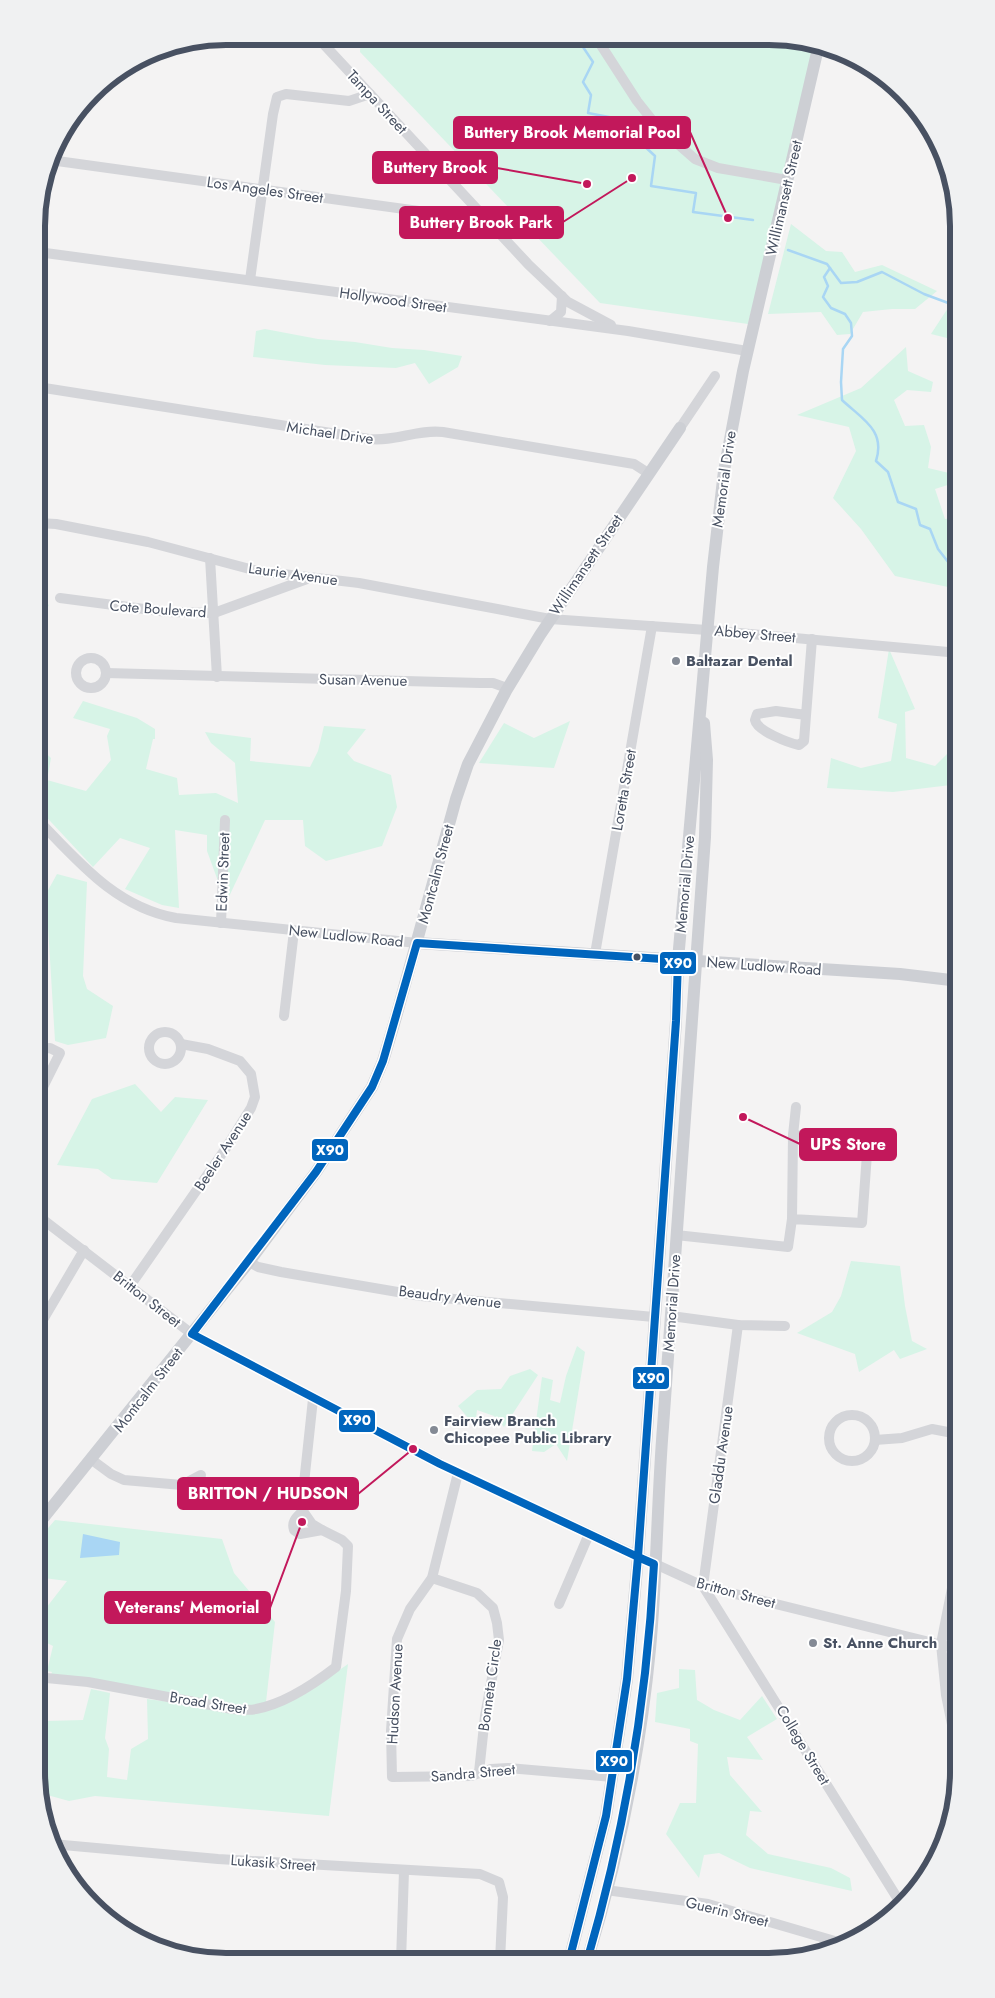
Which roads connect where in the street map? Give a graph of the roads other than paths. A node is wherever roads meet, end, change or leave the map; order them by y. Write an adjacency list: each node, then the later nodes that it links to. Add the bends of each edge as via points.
1 (324, 45): 4 (street, Tampa Street)
2 (601, 45): 6 (street, via 636,101 695,159 718,168)
3 (817, 51): 6 (main road, Willimansett Street)
4 (370, 94): 7 (street, via 349,101 298,94 280,95 273,114); 8 (street, Tampa Street)
5 (58, 161): 7 (street, Los Angeles Street)
6 (787, 180): 14 (main road, Willimansett Street)
7 (264, 189): 8 (street, Los Angeles Street, via 426,212); 10 (street)
8 (480, 214): 11 (street, Tampa Street)
9 (45, 253): 10 (street, Hollywood Street)
10 (250, 280): 12 (street, Hollywood Street)
11 (562, 296): 12 (street, via 561,312); 13 (street, Tampa Street, via 600,321)
12 (550, 321): 13 (street, Hollywood Street)
13 (628, 331): 14 (street, Hollywood Street)
14 (748, 351): 26 (main road, Memorial Drive, via 724,471)
15 (715, 376): 17 (street, Willimansett Street)
16 (45, 388): 18 (street, Michael Drive, via 370,439 426,431 443,432 634,464)
17 (680, 428): 18 (main road, Willimansett Street)
18 (648, 473): 24 (main road, Willimansett Street)
19 (45, 523): 20 (street, Laurie Avenue, via 148,542)
20 (210, 558): 21 (street, Laurie Avenue, via 267,573); 23 (street)
21 (311, 578): 23 (street, Cote Boulevard); 24 (street, Laurie Avenue, via 359,583)
22 (60, 598): 23 (street, Cote Boulevard, via 167,612)
23 (214, 613): 30 (street)
24 (550, 619): 25 (street, Abbey Street); 31 (main road, Willimansett Street)
25 (652, 626): 26 (street, Abbey Street); 40 (street, Loretta Street)
26 (707, 630): 27 (street, Abbey Street); 32 (main road, Memorial Drive)
27 (812, 639): 28 (street, Abbey Street); 33 (street)
28 (950, 652)
29 (106, 673): 30 (street, Susan Avenue)
30 (217, 676): 31 (street, Susan Avenue, via 486,683)
31 (508, 688): 34 (main road, Willimansett Street)
32 (700, 698): 41 (main road, Memorial Drive); 42 (main road, Memorial Drive, via 706,735 707,786)
33 (806, 715): 33 (street, via 766,711 757,714 755,720 758,728 799,745 804,741)
34 (469, 762): 39 (main road, Montcalm Street)
35 (224, 820): 37 (street, Edwin Street)
36 (45, 827): 37 (street, New Ludlow Road, via 88,871 127,901 166,916)
37 (221, 923): 38 (street, New Ludlow Road)
38 (294, 931): 39 (street, New Ludlow Road); 44 (street)
39 (417, 943): 40 (main road, New Ludlow Road); 54 (main road, Montcalm Street, via 383,1061 372,1087 316,1172)
40 (595, 954): 41 (main road, New Ludlow Road)
41 (678, 960): 42 (main road, New Ludlow Road); 58 (main road, Memorial Drive)
42 (696, 962): 43 (main road, New Ludlow Road); 52 (main road, Memorial Drive)
43 (950, 980)
44 (284, 1016)
45 (181, 1044): 55 (street, Beeler Avenue, via 208,1049 240,1062 252,1077 255,1097 226,1148)
46 (45, 1048): 47 (street, via 60,1053)
47 (45, 1079)
48 (796, 1107): 49 (street)
49 (793, 1135): 50 (street); 50 (street, via 868,1140 862,1223)
50 (792, 1219): 52 (street, via 788,1247)
51 (45, 1221): 53 (street, Britton Street)
52 (676, 1235): 57 (main road, Memorial Drive)
53 (84, 1250): 55 (street, Britton Street); 56 (street)
54 (249, 1262): 58 (street, Beaudry Avenue, via 281,1272 421,1296); 61 (main road, Montcalm Street)
55 (130, 1286): 61 (street, Britton Street)
56 (45, 1316)
57 (671, 1316): 59 (street); 73 (main road, Memorial Drive)
58 (654, 1317): 72 (main road, Memorial Drive)
59 (738, 1324): 60 (street); 75 (street, Gladdu Avenue)
60 (785, 1326)
61 (192, 1334): 62 (street, Britton Street); 65 (main road, Montcalm Street)
62 (314, 1399): 66 (street, Britton Street); 68 (street, via 302,1502)
63 (950, 1432): 64 (street, via 932,1429 902,1438)
64 (876, 1440): 64 (street, via 870,1423 854,1415 837,1420 829,1436 835,1453 850,1461 867,1456)
65 (92, 1460): 67 (street, via 124,1480 182,1485); 69 (main road, Montcalm Street)
66 (458, 1473): 71 (street, Britton Street); 74 (street, Hudson Avenue)
67 (201, 1474)
68 (304, 1511): 70 (street, via 312,1524); 70 (street, via 294,1520 294,1530 300,1534)
69 (45, 1514)
70 (322, 1530): 80 (street, Broad Street, via 348,1546 336,1667 273,1705 255,1710 232,1709 88,1682)
71 (589, 1534): 72 (street, Britton Street); 77 (street)
72 (638, 1557): 73 (street, Britton Street); 84 (main road, Memorial Drive, via 627,1679)
73 (654, 1564): 75 (street, Britton Street); 87 (main road, Memorial Drive, via 651,1638 643,1706)
74 (432, 1578): 82 (street, Bonneta Circle, via 477,1593 493,1608 497,1623 499,1640); 83 (street, Hudson Avenue, via 410,1609 397,1639 391,1731)
75 (703, 1586): 78 (street, Britton Street); 88 (street, College Street)
76 (950, 1598): 78 (street)
77 (559, 1604)
78 (941, 1644): 79 (street, Britton Street); 81 (street)
79 (950, 1647)
80 (45, 1678)
81 (950, 1715)
82 (479, 1772): 83 (street, Sandra Street, via 471,1776); 84 (street, Sandra Street, via 508,1768)
83 (392, 1777)
84 (613, 1777): 92 (main road, Memorial Drive, via 596,1860)
85 (61, 1845): 86 (street, Lukasik Street)
86 (404, 1871): 90 (street); 91 (street, Lukasik Street, via 480,1874 499,1882 503,1897)
87 (606, 1890): 89 (street, Guerin Street, via 708,1904); 93 (main road, Memorial Drive)
88 (898, 1898)
89 (833, 1941)
90 (402, 1953)
91 (500, 1953)
92 (571, 1953)
93 (589, 1953)

